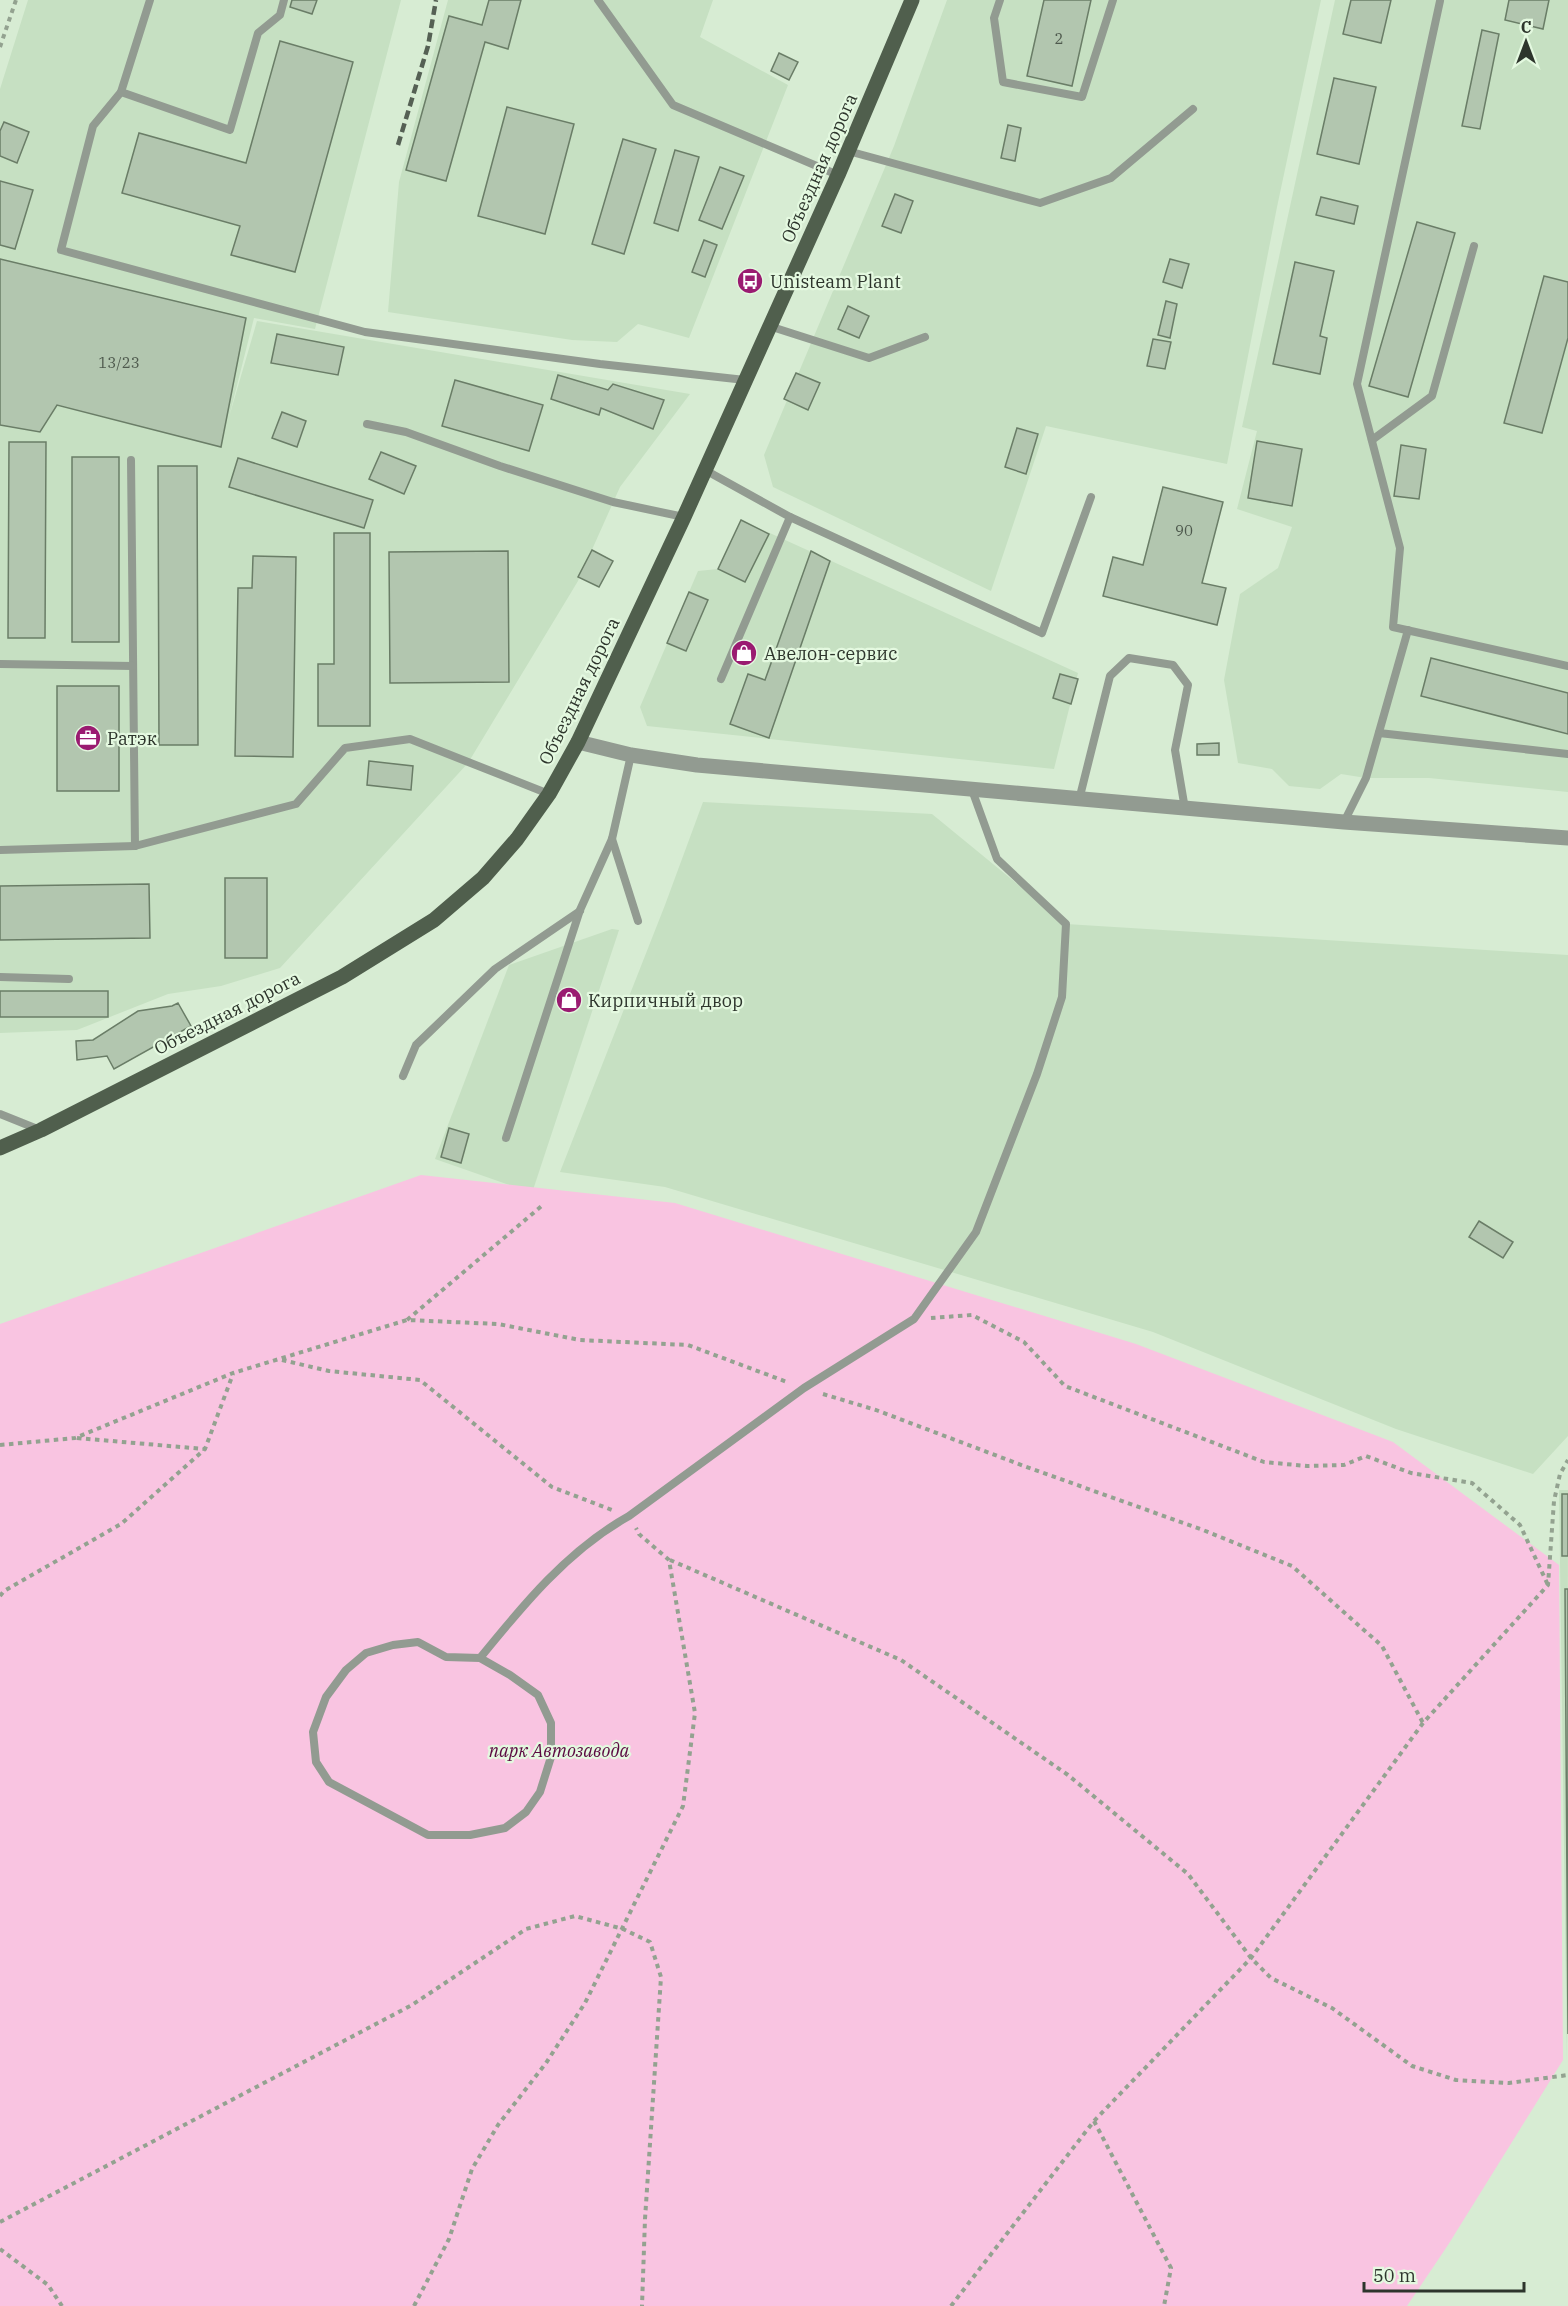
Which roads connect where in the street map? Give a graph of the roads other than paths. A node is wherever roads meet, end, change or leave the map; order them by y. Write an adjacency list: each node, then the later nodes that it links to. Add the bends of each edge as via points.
1 (150, 0): 8 (lane)
2 (284, 0): 8 (lane, via 280,15 258,33 230,130)
3 (598, 0): 11 (lane, via 673,105)
4 (912, 0): 10 (main road, Объездная дорога)
5 (1000, 0): 6 (lane, via 994,18 1003,82 1082,97)
6 (1113, 0)
7 (1440, 1): 17 (lane, via 1357,384)
8 (121, 92): 15 (lane, via 93,126 61,250 365,332)
9 (1193, 109): 10 (lane, via 1111,178 1040,203)
10 (848, 151): 11 (main road, Объездная дорога)
11 (838, 175): 13 (main road, Объездная дорога)
12 (1474, 246): 17 (lane, via 1432,396)
13 (770, 326): 14 (lane, via 869,358); 15 (main road, Объездная дорога)
14 (925, 337)
15 (745, 380): 19 (main road, Объездная дорога)
16 (367, 424): 21 (lane, via 406,432 613,502)
17 (1372, 440): 23 (lane, via 1400,548 1393,627)
18 (131, 460): 25 (lane)
19 (705, 470): 21 (main road, Объездная дорога); 22 (lane)
20 (1091, 497): 22 (lane, via 1042,633)
21 (684, 518): 29 (main road, Объездная дорога)
22 (790, 518): 27 (lane)
23 (1408, 630): 26 (lane); 28 (lane)
24 (0, 664): 25 (lane)
25 (133, 666): 39 (lane)
26 (1568, 666)
27 (721, 678)
28 (1379, 733): 30 (lane); 36 (lane, via 1366,778)
29 (579, 742): 31 (street); 33 (main road, Объездная дорога)
30 (1568, 754)
31 (631, 755): 32 (street, via 697,765); 38 (lane)
32 (972, 790): 34 (street); 50 (lane, via 997,859 1066,924 1062,997 976,1232 914,1319 804,1388 609,1527 537,1589)
33 (549, 794): 39 (lane, via 410,739 345,748 296,804); 47 (main road, Объездная дорога, via 483,878 434,920 342,977)
34 (1079, 800): 35 (street); 35 (lane, via 1110,676 1129,658 1173,665 1188,685 1175,750)
35 (1185, 809): 36 (street)
36 (1344, 822): 37 (street)
37 (1568, 838)
38 (612, 839): 41 (lane); 42 (lane)
39 (135, 846): 40 (lane)
40 (0, 850)
41 (580, 910): 45 (lane, via 495,969 416,1045); 48 (lane)
42 (638, 921)
43 (0, 977): 44 (lane)
44 (69, 980)
45 (403, 1076)
46 (0, 1114): 47 (lane)
47 (40, 1130): 49 (main road, Объездная дорога)
48 (506, 1138)
49 (0, 1148)
50 (480, 1658): 50 (lane, via 538,1695 551,1723 551,1757 540,1792 526,1812 505,1828 470,1835 428,1835 329,1782 316,1762 313,1732 326,1697 346,1670 366,1653 418,1642 446,1657)

